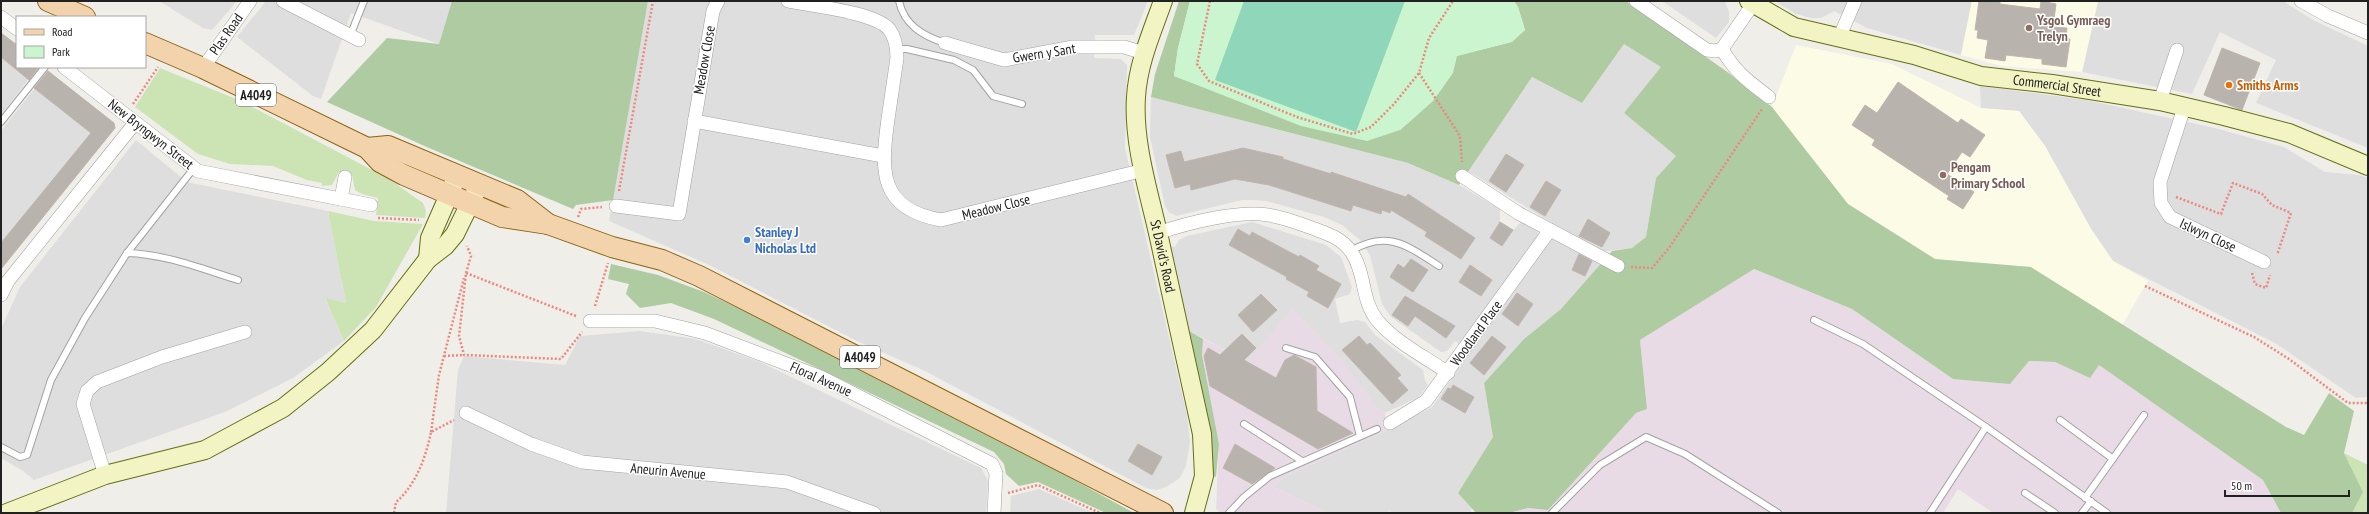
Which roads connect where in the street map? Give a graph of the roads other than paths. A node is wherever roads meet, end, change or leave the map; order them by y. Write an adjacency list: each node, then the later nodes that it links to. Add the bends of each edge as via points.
1 (48, 1): 14 (main road)
2 (250, 1): 27 (street, Plas Road)
3 (282, 1): 17 (street)
4 (364, 1): 17 (lane)
5 (718, 1): 33 (street, Meadow Close, via 712,11)
6 (788, 1): 21 (street, via 874,19 889,30)
7 (899, 1): 20 (lane, via 901,11 908,22 930,37)
8 (1163, 1): 24 (main road, St David's Road)
9 (1636, 1): 22 (street, via 1707,50)
10 (1855, 1): 18 (street)
11 (2301, 1): 16 (street)
12 (1751, 3): 18 (main road, Commercial Street, via 1794,27); 22 (street)
13 (1, 16): 15 (street)
14 (82, 16)
15 (16, 28)
16 (2368, 33)
17 (354, 38)
18 (1839, 38): 29 (main road, Commercial Street, via 1914,55 1981,76)
19 (146, 43): 27 (main road, A4049)
20 (945, 43): 24 (street, Gwern y Sant, via 1004,60 1073,47 1124,47)
21 (897, 49): 30 (lane, via 954,60 973,70 993,96); 36 (street, Meadow Close)
22 (1722, 49): 28 (street, via 1738,74)
23 (2177, 50): 29 (street)
24 (1144, 53): 39 (main road, St David's Road, via 1136,96 1136,124)
25 (44, 68): 34 (lane)
26 (65, 68): 32 (street, New Bryngwyn Street)
27 (203, 68): 35 (main road, A4049)
28 (1769, 98)
29 (2160, 101): 31 (main road, Commercial Street)
30 (1022, 104)
31 (2184, 108): 37 (main road, Commercial Street, via 2289,133); 55 (street, Islwyn Close, via 2160,182 2161,203 2170,217)
32 (130, 119): 38 (street, New Bryngwyn Street); 58 (street)
33 (694, 121): 36 (street); 47 (street, Meadow Close, via 679,214)
34 (1, 122)
35 (367, 148): 40 (main road, A4049, via 388,146); 44 (main road, A4049, via 380,162)
36 (883, 156): 39 (street, Meadow Close, via 886,178 897,199 916,213 941,220)
37 (2368, 166)
38 (194, 168): 45 (street, New Bryngwyn Street, via 198,171); 53 (lane)
39 (1144, 170): 51 (main road, St David's Road)
40 (458, 175): 43 (main road, A4049); 44 (main road)
41 (1462, 176): 50 (street, via 1518,213)
42 (345, 178): 45 (street)
43 (479, 185): 46 (main road); 49 (main road, A4049, via 518,200)
44 (450, 195): 46 (main road, A4049); 54 (main road, via 430,238)
45 (341, 199): 48 (street, New Bryngwyn Street)
46 (471, 205): 49 (main road, A4049, via 510,219); 54 (main road, via 445,246)
47 (616, 206)
48 (373, 212)
49 (548, 224): 83 (main road, A4049, via 612,247 662,260 698,276)
50 (1550, 230): 57 (street); 65 (street, Woodland Place)
51 (1158, 233): 52 (street, via 1235,215 1268,215 1328,234 1342,241); 84 (main road, St David's Road, via 1202,434 1204,476)
52 (1350, 251): 56 (lane, via 1362,244 1379,240 1396,241 1407,245); 65 (street, via 1362,272 1367,303 1376,319 1387,331)
53 (127, 253): 59 (lane, via 166,258); 74 (lane, via 85,318 51,380 27,456 20,457)
54 (428, 259): 77 (main road, via 373,330 328,372 283,408 205,450)
55 (2264, 262)
56 (1439, 266)
57 (1618, 266)
58 (5, 279): 60 (street)
59 (238, 280)
60 (1, 295)
61 (1814, 320): 71 (lane, via 1863,344)
62 (590, 321): 82 (street, Floral Avenue, via 655,321 705,332 821,377 992,464 996,473)
63 (245, 332): 77 (street, via 162,357 97,382 88,391 83,404)
64 (1286, 348): 73 (lane, via 1315,357 1350,397)
65 (1448, 372): 69 (street, Woodland Place, via 1426,401)
66 (466, 413): 81 (street, Aneurin Avenue, via 531,444 582,462 787,482)
67 (2144, 414): 75 (lane)
68 (2060, 420): 75 (lane)
69 (1390, 423)
70 (1244, 424): 76 (lane)
71 (1986, 426): 79 (lane); 88 (lane)
72 (1377, 429): 73 (lane)
73 (1360, 436): 76 (lane)
74 (1, 447)
75 (2113, 459): 79 (lane)
76 (1302, 461): 85 (lane, via 1270,476)
77 (105, 474): 80 (main road)
78 (2025, 493): 89 (lane)
79 (2088, 500): 90 (lane); 91 (lane)
80 (7, 513)
81 (874, 513)
82 (994, 513)
83 (1163, 513)
84 (1194, 513)
85 (1229, 513)
86 (1552, 513): 87 (lane, via 1600,465 1646,438 1685,454)
87 (1778, 513)
88 (1930, 513)
89 (2055, 513)
90 (2082, 513)
91 (2107, 513)

